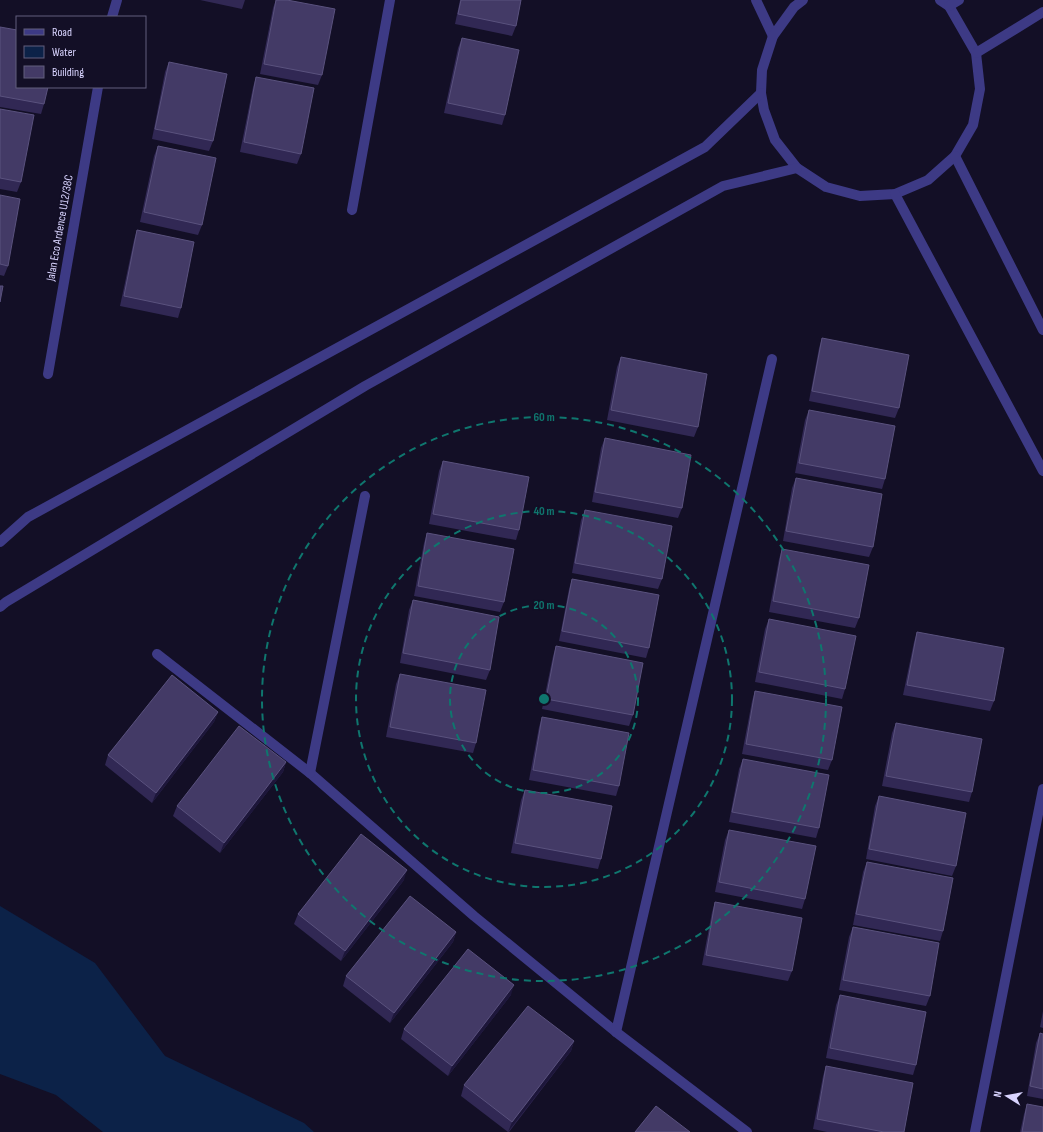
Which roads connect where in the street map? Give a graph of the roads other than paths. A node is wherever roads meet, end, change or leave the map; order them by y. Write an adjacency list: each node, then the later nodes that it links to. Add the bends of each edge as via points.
1 (117, 0): 9 (street)
2 (390, 0): 17 (street)
3 (756, 0): 10 (street)
4 (803, 0): 10 (street, via 794,7)
5 (940, 0): 7 (street)
6 (959, 0): 7 (street)
7 (949, 6): 11 (street)
8 (1043, 12): 11 (street)
9 (112, 16)
10 (773, 36): 13 (street, via 762,70)
11 (976, 53): 14 (street, via 980,90 973,125)
12 (98, 88): 20 (street, Jalan Eco Ardence U12/38C)
13 (761, 93): 15 (street, via 775,140); 23 (street, via 704,147 28,517)
14 (955, 156): 16 (street, via 928,180); 18 (street)
15 (797, 168): 16 (street, via 826,187 860,196); 24 (street, via 723,186 365,386)
16 (895, 194): 21 (street)
17 (352, 210)
18 (1043, 330)
19 (772, 359): 28 (street)
20 (48, 374)
21 (1043, 471)
22 (365, 496): 26 (street)
23 (0, 542)
24 (0, 607)
25 (157, 654): 26 (street)
26 (310, 773): 28 (street, via 474,916)
27 (1043, 789): 30 (street)
28 (616, 1032): 29 (street)
29 (747, 1132)
30 (975, 1132)

